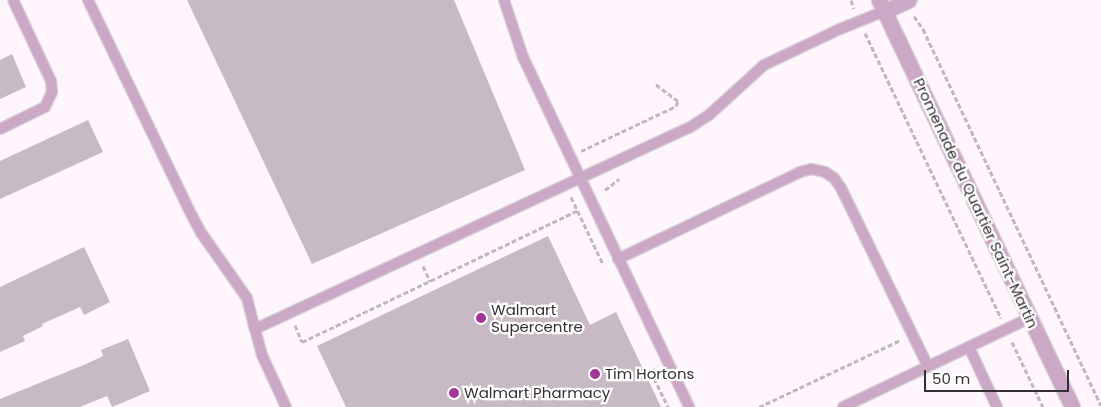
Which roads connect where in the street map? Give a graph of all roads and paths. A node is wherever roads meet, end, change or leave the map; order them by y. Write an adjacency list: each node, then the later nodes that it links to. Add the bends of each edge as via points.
1 (13, 0): 11 (lane, via 51,80 52,92 45,107)
2 (88, 0): 23 (lane, via 189,210 247,298)
3 (504, 0): 12 (lane, via 522,57)
4 (851, 0): 7 (path)
5 (909, 0): 6 (street)
6 (882, 6): 13 (lane, via 764,65 701,121 612,165); 20 (street, Promenade du Quartier Saint-Martin)
7 (854, 10)
8 (914, 16): 29 (path, Promenade du Quartier Saint-Martin, via 923,28)
9 (870, 44): 21 (path, Promenade du Quartier Saint-Martin)
10 (654, 83): 12 (path, via 678,102 676,106)
11 (0, 129)
12 (570, 157): 13 (lane)
13 (579, 177): 18 (lane); 23 (lane)
14 (619, 179): 15 (path)
15 (605, 190)
16 (574, 204): 17 (path)
17 (577, 211): 19 (path); 22 (path, via 302,342)
18 (618, 259): 28 (lane, via 800,172 811,169 825,172 842,188); 32 (lane)
19 (604, 266)
20 (1030, 318): 26 (lane); 37 (street, Promenade du Quartier Saint-Martin)
21 (1002, 322)
22 (296, 327)
23 (255, 329): 30 (lane, via 262,355)
24 (1010, 338): 36 (path, Promenade du Quartier Saint-Martin)
25 (902, 339): 33 (path)
26 (969, 347): 28 (lane); 35 (lane)
27 (650, 362): 31 (path)
28 (928, 366): 34 (lane)
29 (1101, 405)
30 (286, 407)
31 (668, 407)
32 (689, 407)
33 (759, 407)
34 (843, 407)
35 (997, 407)
36 (1043, 407)
37 (1072, 407)

